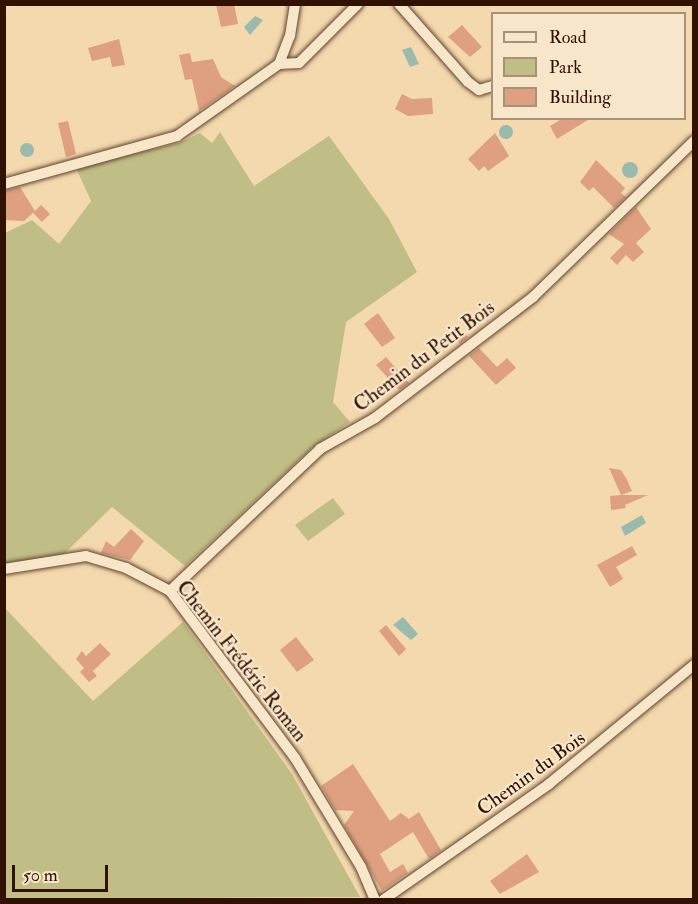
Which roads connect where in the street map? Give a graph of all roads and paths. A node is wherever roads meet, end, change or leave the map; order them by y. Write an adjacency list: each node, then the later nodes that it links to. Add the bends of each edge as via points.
1 (295, 4): 4 (street, via 290,36)
2 (358, 4): 4 (street, via 299,63)
3 (399, 4): 5 (street, via 468,82 479,90)
4 (279, 64): 7 (street, via 177,136)
5 (491, 86)
6 (693, 141): 9 (street, Chemin du Petit Bois, via 533,297 375,418 320,448)
7 (4, 184)
8 (4, 569): 9 (street, Chemin Frédéric Roman, via 86,556 126,568)
9 (170, 591): 11 (street, Chemin Frédéric Roman, via 295,758 361,867)
10 (693, 665): 12 (street, Chemin du Bois, via 549,784)
11 (375, 900)
12 (383, 900)

